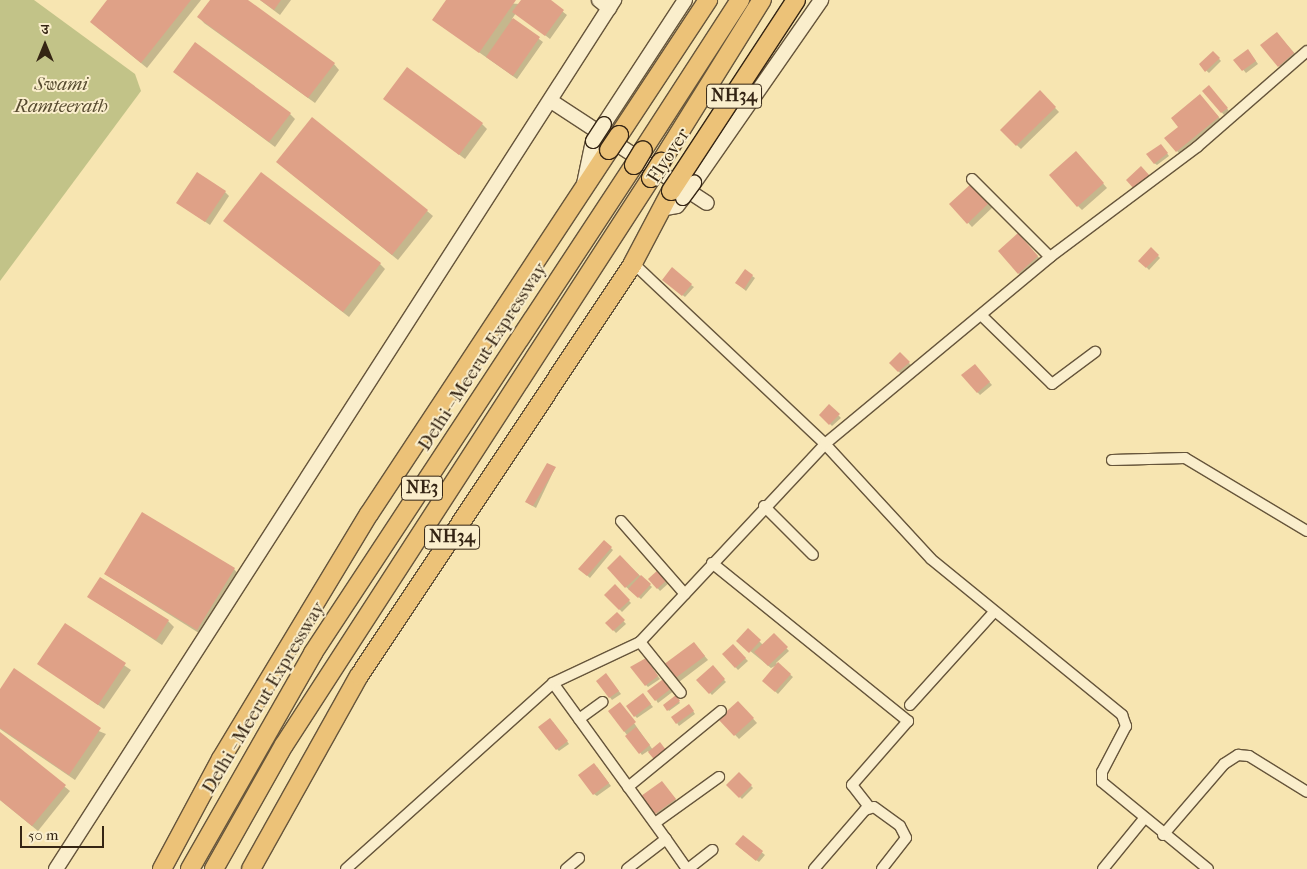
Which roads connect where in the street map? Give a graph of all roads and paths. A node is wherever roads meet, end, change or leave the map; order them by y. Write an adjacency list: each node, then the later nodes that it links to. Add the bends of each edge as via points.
1 (685, 0): 11 (main road, bridge, via 593,140)
2 (708, 0): 11 (highway, bridge)
3 (740, 0): 48 (highway, Delhi - Meerut Expressway / NE3, via 313,653)
4 (762, 0): 49 (highway, NE3, bridge, via 651,178 284,745)
5 (796, 0): 12 (highway, Flyover / NH34, bridge)
6 (821, 0): 12 (main road, bridge, via 694,183)
7 (607, 3): 9 (main road)
8 (1307, 51): 14 (street, via 1197,148)
9 (551, 101): 13 (main road); 45 (main road, via 324,446)
10 (972, 179): 14 (street)
11 (583, 190): 38 (highway, via 369,514)
12 (677, 195): 15 (highway, Flyover / NH34, via 660,210)
13 (707, 203)
14 (1050, 257): 16 (street)
15 (633, 263): 18 (street); 50 (highway, NH34, via 359,676)
16 (981, 315): 17 (street, via 1052,384); 18 (street)
17 (1095, 352)
18 (825, 444): 20 (street); 26 (street, via 931,559)
19 (1112, 460): 22 (street, via 1185,458)
20 (764, 506): 23 (street); 24 (street)
21 (621, 521): 25 (street)
22 (1307, 531)
23 (813, 555)
24 (712, 563): 25 (street); 37 (street, via 908,721 852,785)
25 (685, 594): 27 (street)
26 (994, 613): 31 (street); 39 (street, via 1126,720 1101,777 1106,788)
27 (640, 642): 28 (street); 29 (street)
28 (553, 683): 33 (street); 51 (street)
29 (681, 693)
30 (602, 702): 33 (street)
31 (910, 706)
32 (721, 711): 35 (street)
33 (579, 719): 35 (street)
34 (719, 777): 40 (street)
35 (628, 787): 40 (street)
36 (1307, 792): 41 (street, via 1249,756 1238,755 1224,764)
37 (869, 807): 55 (street); 56 (street, via 878,808 905,832 903,845)
38 (190, 815): 46 (highway); 47 (highway)
39 (1144, 820): 41 (street); 57 (street)
40 (655, 823): 42 (street)
41 (1163, 835): 58 (street)
42 (666, 839): 53 (street); 54 (street)
43 (712, 850): 54 (street)
44 (579, 858): 52 (street)
45 (56, 869)
46 (154, 869)
47 (162, 869)
48 (190, 869)
49 (214, 869)
50 (251, 869)
51 (346, 869)
52 (566, 869)
53 (627, 869)
54 (687, 869)
55 (814, 869)
56 (882, 869)
57 (1103, 869)
58 (1208, 869)

